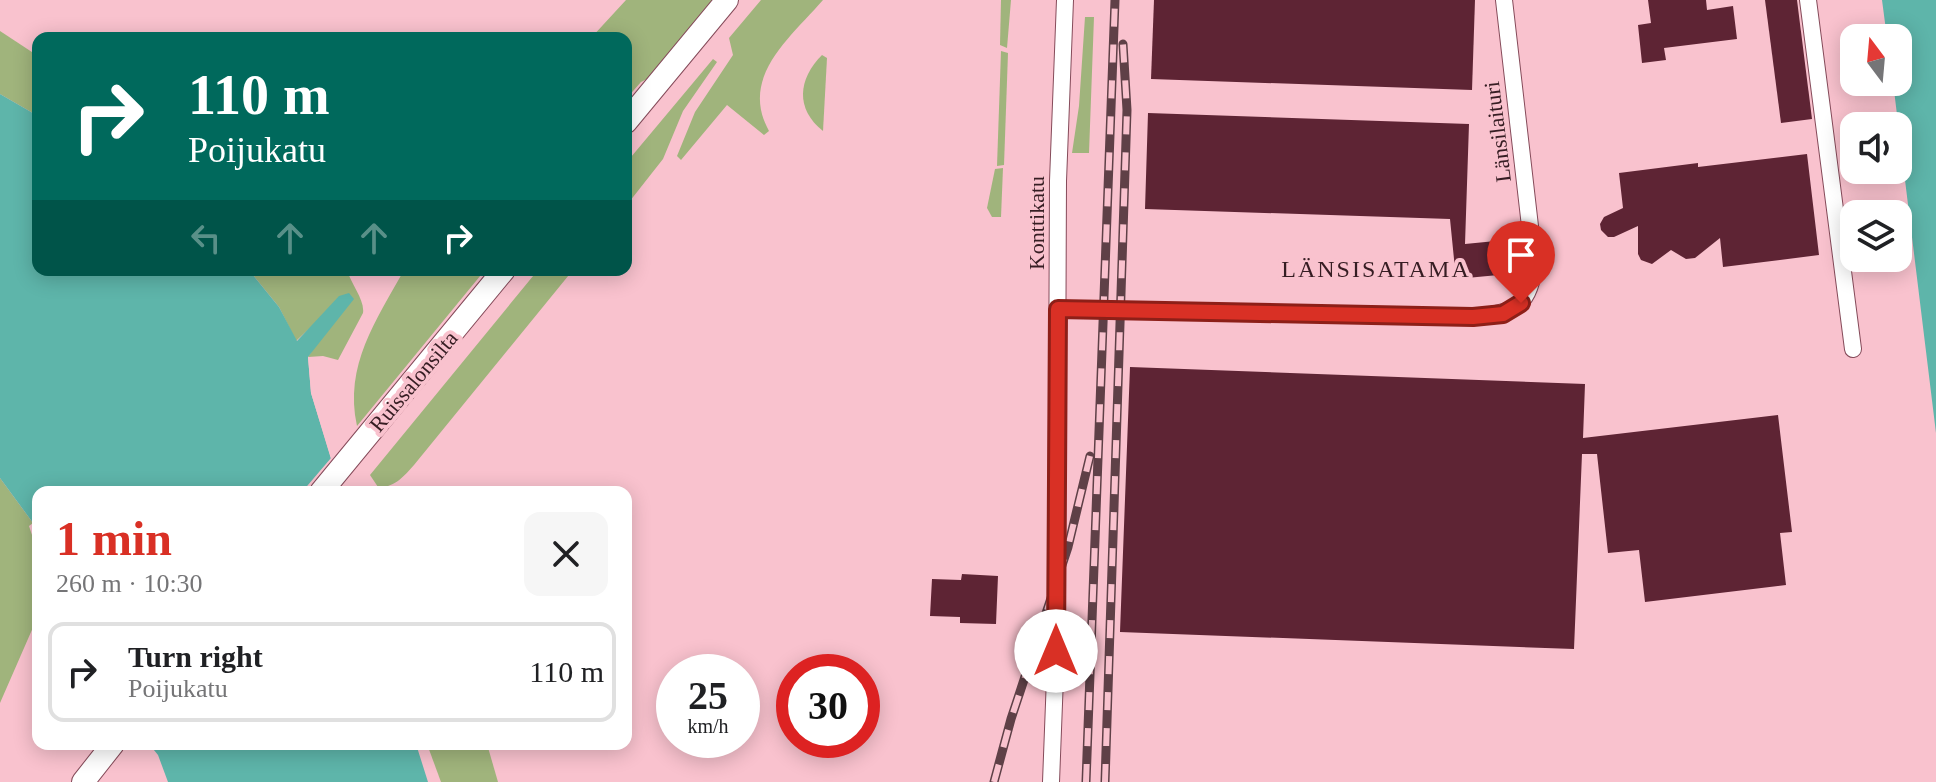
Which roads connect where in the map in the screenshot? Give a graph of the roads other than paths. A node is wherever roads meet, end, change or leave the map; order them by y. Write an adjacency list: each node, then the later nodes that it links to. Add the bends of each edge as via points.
1 (727, 0): 5 (street)
2 (1065, 0): 7 (street, Konttikatu)
3 (1504, 0): 7 (street, Länsilaituri, via 1534,261 1533,282 1521,303 1503,314 1473,317)
4 (1808, 0): 8 (street)
5 (632, 115)
6 (499, 276): 9 (street, Ruissalonsilta)
7 (1058, 309): 12 (street, Konttikatu)
8 (1853, 349)
9 (326, 486)
10 (108, 750): 11 (street)
11 (83, 782)
12 (1051, 782)

